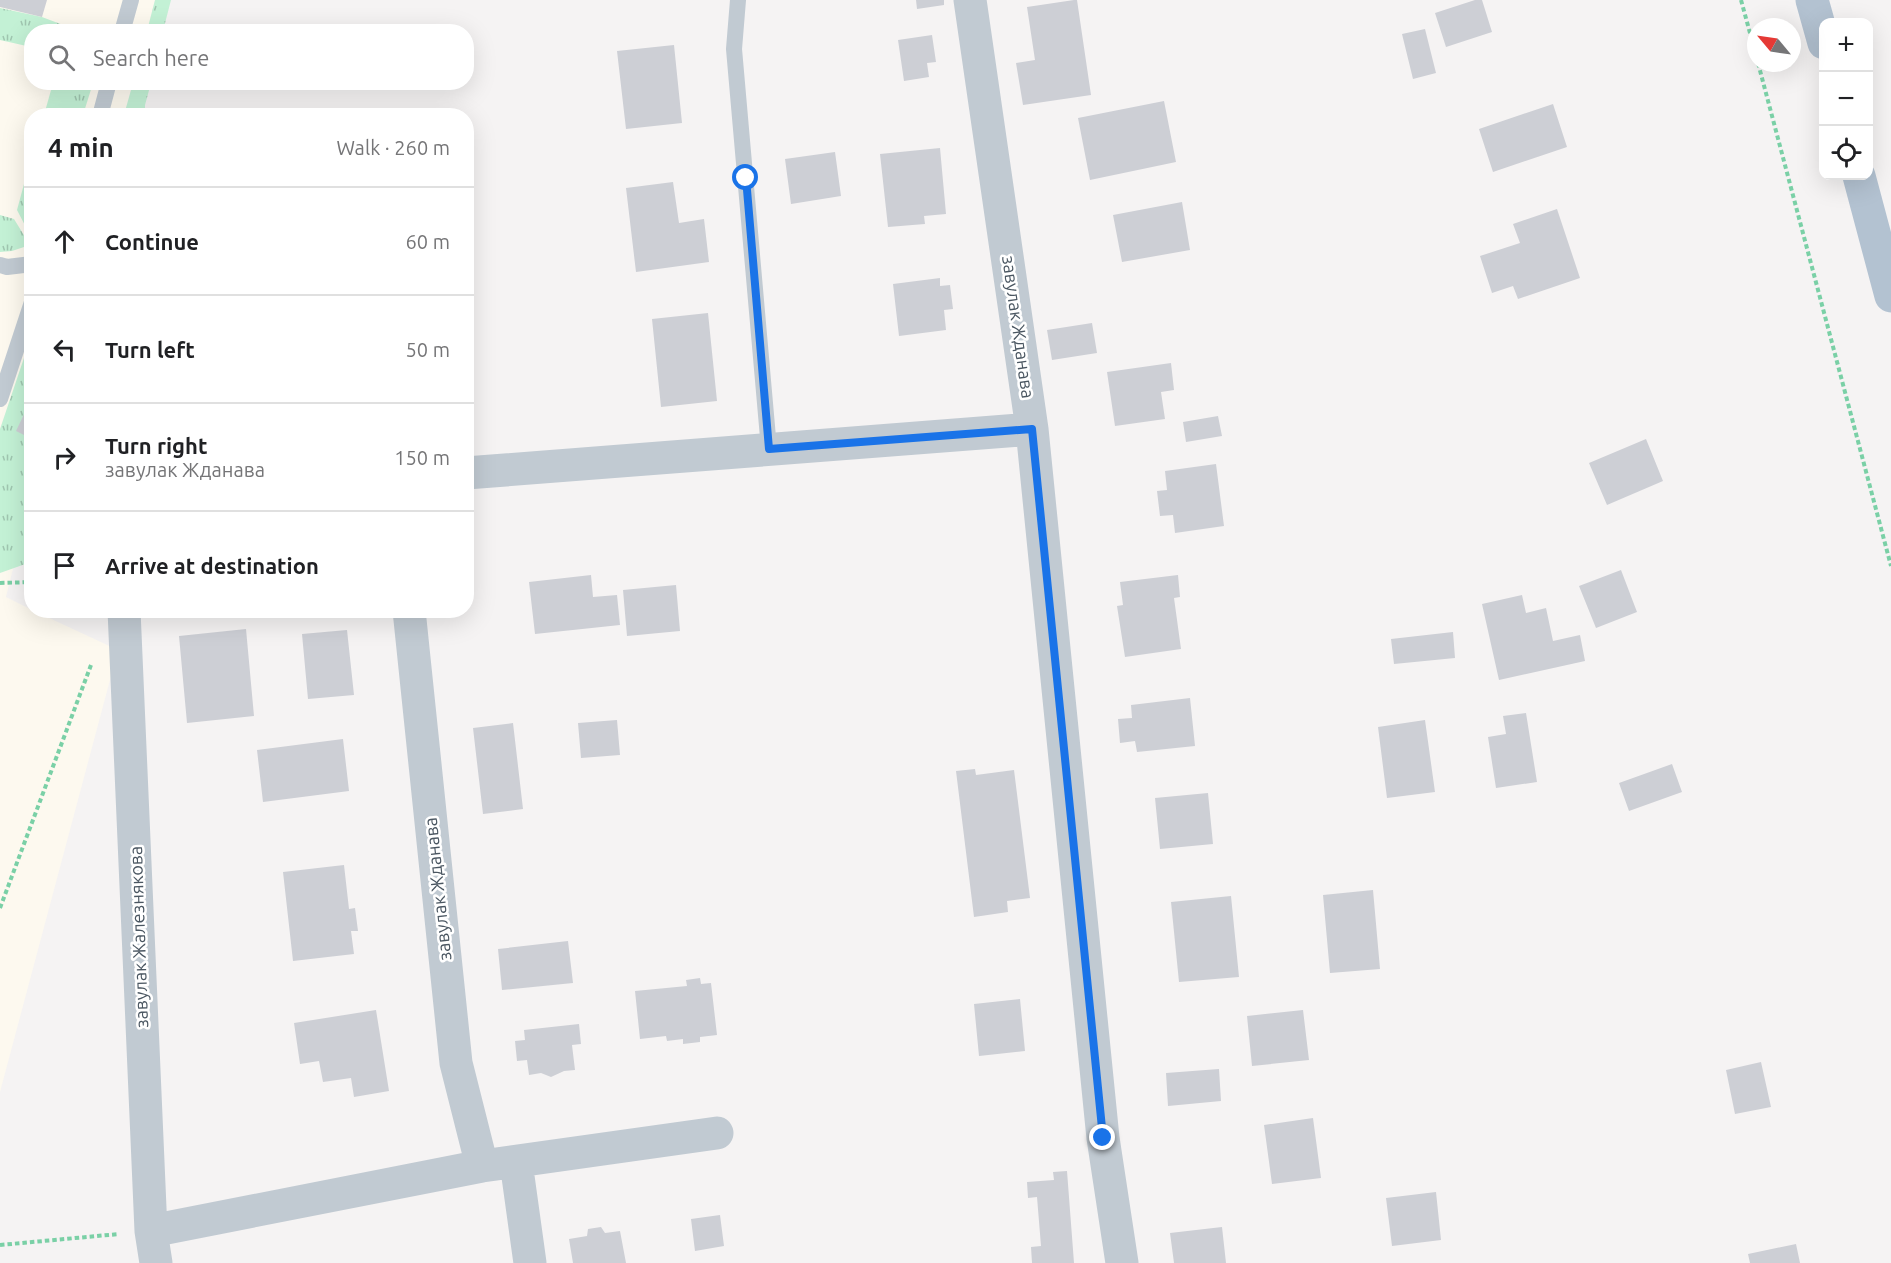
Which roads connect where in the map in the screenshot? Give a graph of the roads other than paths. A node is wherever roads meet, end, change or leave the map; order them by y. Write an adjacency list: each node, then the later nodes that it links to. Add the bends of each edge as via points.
1 (130, 0): 5 (lane)
2 (738, 0): 16 (lane, via 734,49)
3 (970, 0): 15 (street, завулак Жданава)
4 (1812, 0): 6 (main road)
5 (124, 24)
6 (1819, 26)
7 (107, 90): 8 (lane)
8 (102, 108)
9 (1860, 180): 12 (main road)
10 (24, 265): 11 (lane)
11 (0, 266)
12 (1891, 296)
13 (24, 326): 14 (lane)
14 (0, 399)
15 (1032, 429): 16 (street); 26 (street, завулак Жданава, via 1103,1138)
16 (769, 449): 17 (street)
17 (474, 471)
18 (124, 618): 23 (street, завулак Жалезнякова)
19 (410, 618): 22 (street, завулак Жданава, via 456,1063)
20 (717, 1133): 21 (street)
21 (516, 1162): 22 (street); 25 (street)
22 (482, 1166): 23 (street)
23 (151, 1231): 24 (street, завулак Жалезнякова)
24 (156, 1263)
25 (530, 1263)
26 (1122, 1263)

